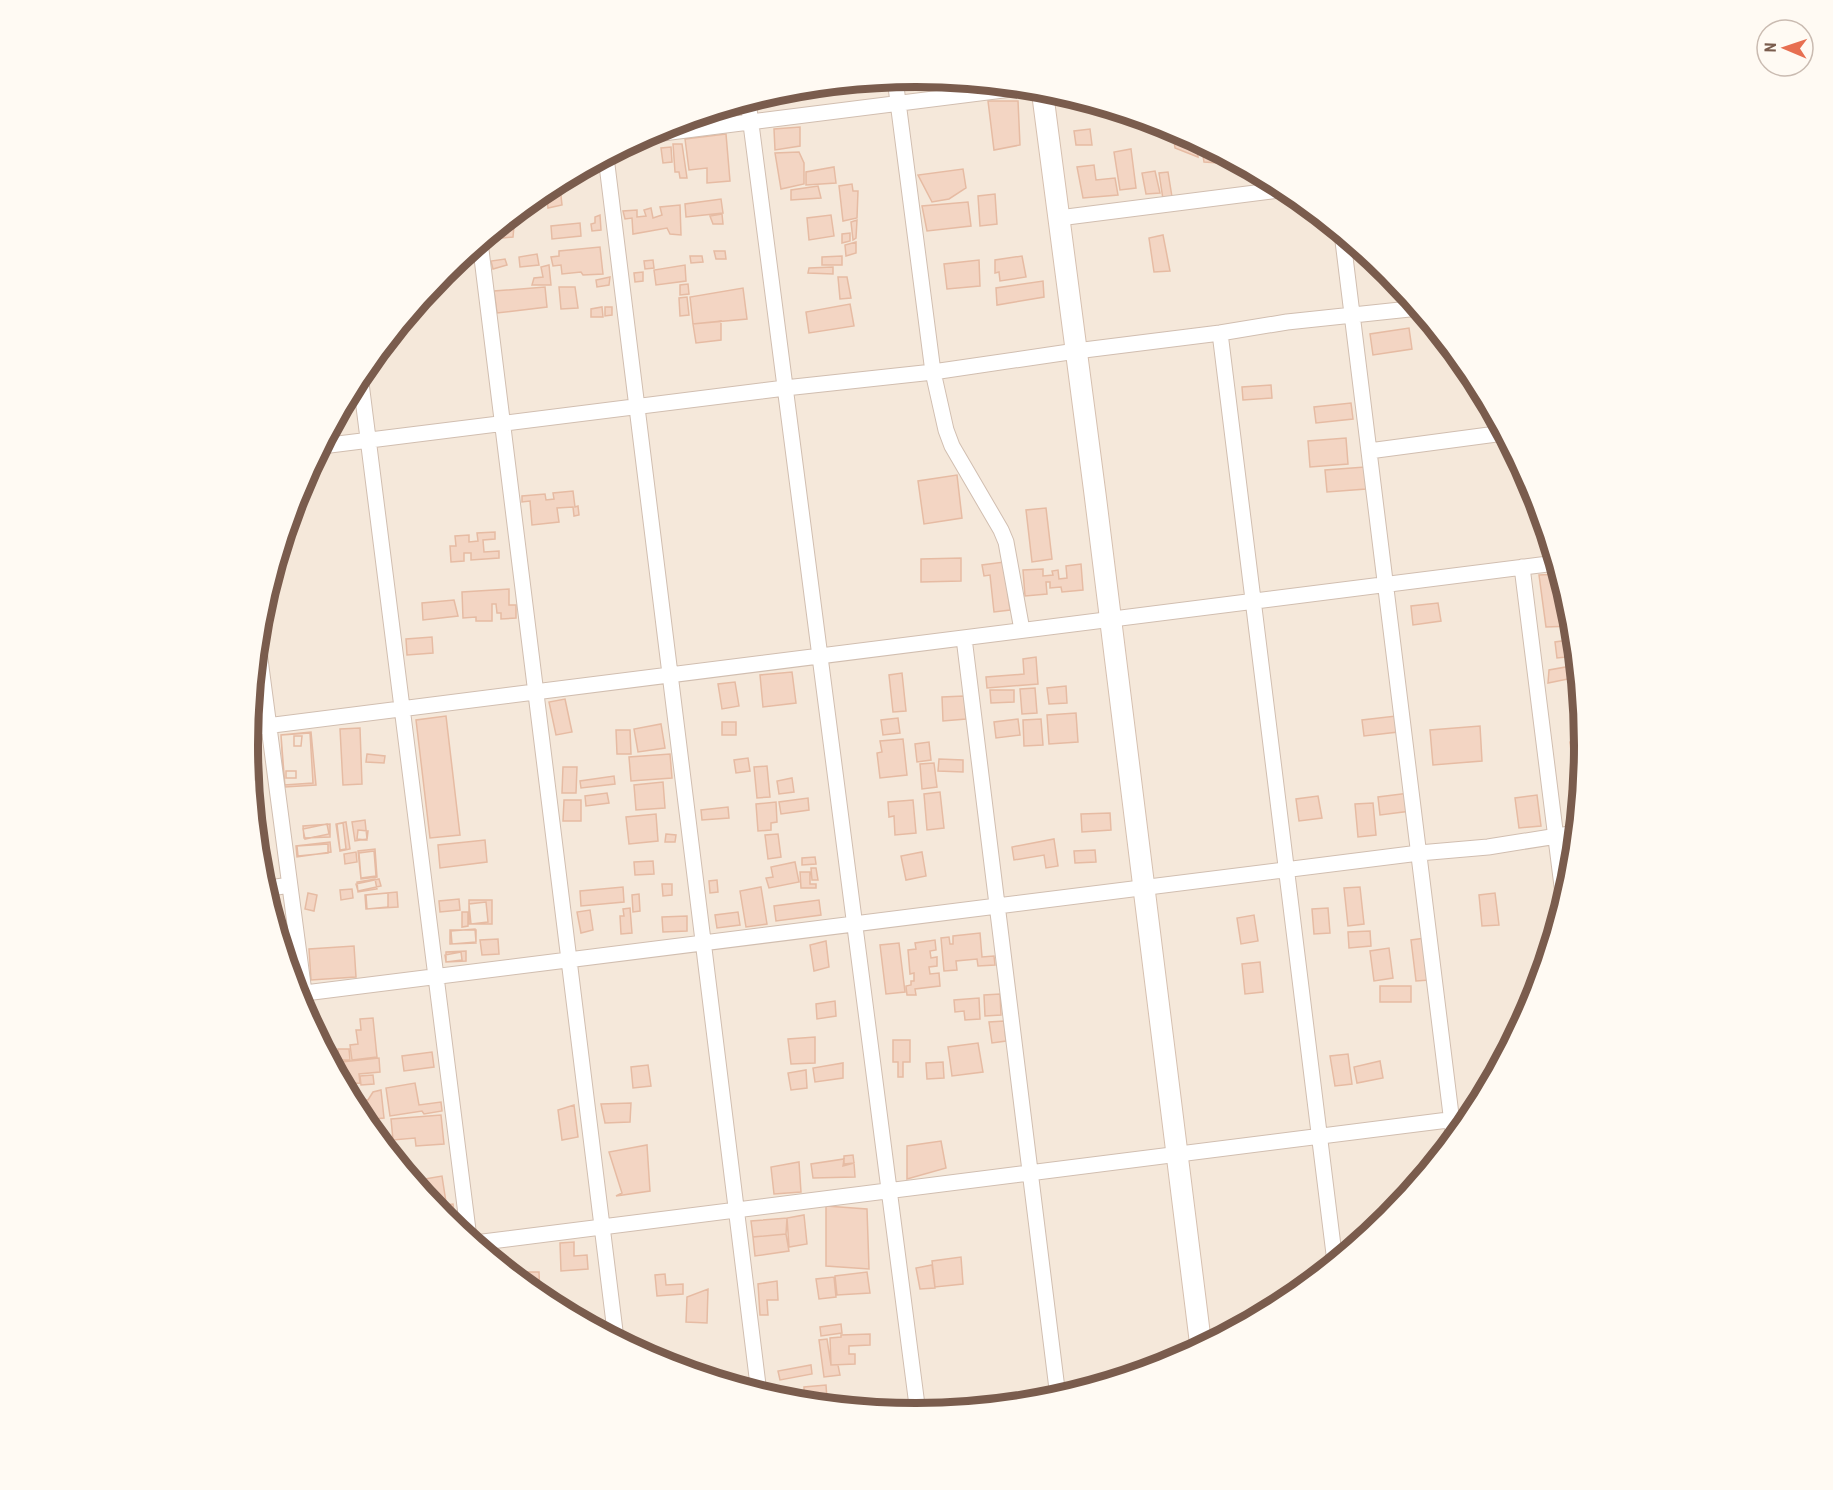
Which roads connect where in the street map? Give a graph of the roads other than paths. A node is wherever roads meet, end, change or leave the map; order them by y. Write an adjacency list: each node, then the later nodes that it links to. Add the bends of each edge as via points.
1 (896, 87): 4 (street)
2 (990, 92): 4 (street)
3 (1043, 100): 10 (street)
4 (898, 103): 6 (street); 17 (street)
5 (749, 108): 6 (street)
6 (750, 122): 7 (street); 18 (street)
7 (682, 131)
8 (607, 165): 20 (street)
9 (1271, 191): 10 (street)
10 (1059, 218): 16 (street)
11 (1343, 245): 14 (street)
12 (481, 252): 21 (street)
13 (1409, 309): 14 (street)
14 (1352, 316): 15 (street); 25 (street)
15 (1220, 333): 16 (street); 29 (street)
16 (1076, 351): 17 (street); 30 (street)
17 (933, 372): 18 (street); 31 (street, via 952,446 1006,542)
18 (785, 388): 20 (street); 33 (street)
19 (362, 391): 23 (street)
20 (637, 407): 21 (street); 34 (street)
21 (503, 424): 23 (street); 36 (street)
22 (1496, 434): 25 (street)
23 (369, 441): 24 (street); 37 (street)
24 (330, 446)
25 (1369, 451): 28 (street)
26 (1549, 564): 27 (street)
27 (1522, 567): 28 (street); 41 (street)
28 (1385, 585): 29 (street); 42 (street)
29 (1253, 601): 30 (street); 43 (street)
30 (1110, 619): 31 (street); 47 (street)
31 (1022, 630): 32 (street)
32 (964, 638): 33 (street); 48 (street)
33 (820, 656): 34 (street); 49 (street)
34 (670, 675): 36 (street); 50 (street)
35 (262, 676): 38 (street)
36 (536, 692): 37 (street); 51 (street)
37 (402, 709): 38 (street); 53 (street)
38 (269, 725): 39 (street); 45 (street)
39 (259, 727)
40 (1568, 834): 41 (street)
41 (1555, 836): 42 (street); 44 (street)
42 (1419, 853): 43 (street); 56 (street)
43 (1286, 870): 47 (street); 58 (street)
44 (1561, 878)
45 (289, 885): 46 (street); 52 (street)
46 (274, 887)
47 (1144, 888): 48 (street); 59 (street)
48 (997, 906): 49 (street); 60 (street)
49 (855, 924): 50 (street); 61 (street)
50 (704, 943): 51 (street); 62 (street)
51 (569, 960): 53 (street); 64 (street)
52 (297, 968)
53 (436, 976): 54 (street); 63 (street)
54 (307, 993)
55 (1458, 1119): 56 (street)
56 (1452, 1120): 57 (street); 58 (street)
57 (1453, 1127)
58 (1320, 1136): 59 (street); 66 (street)
59 (1178, 1154): 60 (street); 68 (street)
60 (1030, 1173): 61 (street); 70 (street)
61 (890, 1191): 62 (street); 71 (street)
62 (738, 1210): 64 (street); 69 (street)
63 (467, 1225)
64 (603, 1227): 65 (street); 67 (street)
65 (485, 1242)
66 (1334, 1253)
67 (615, 1330)
68 (1200, 1339)
69 (758, 1384)
70 (1057, 1387)
71 (917, 1403)

